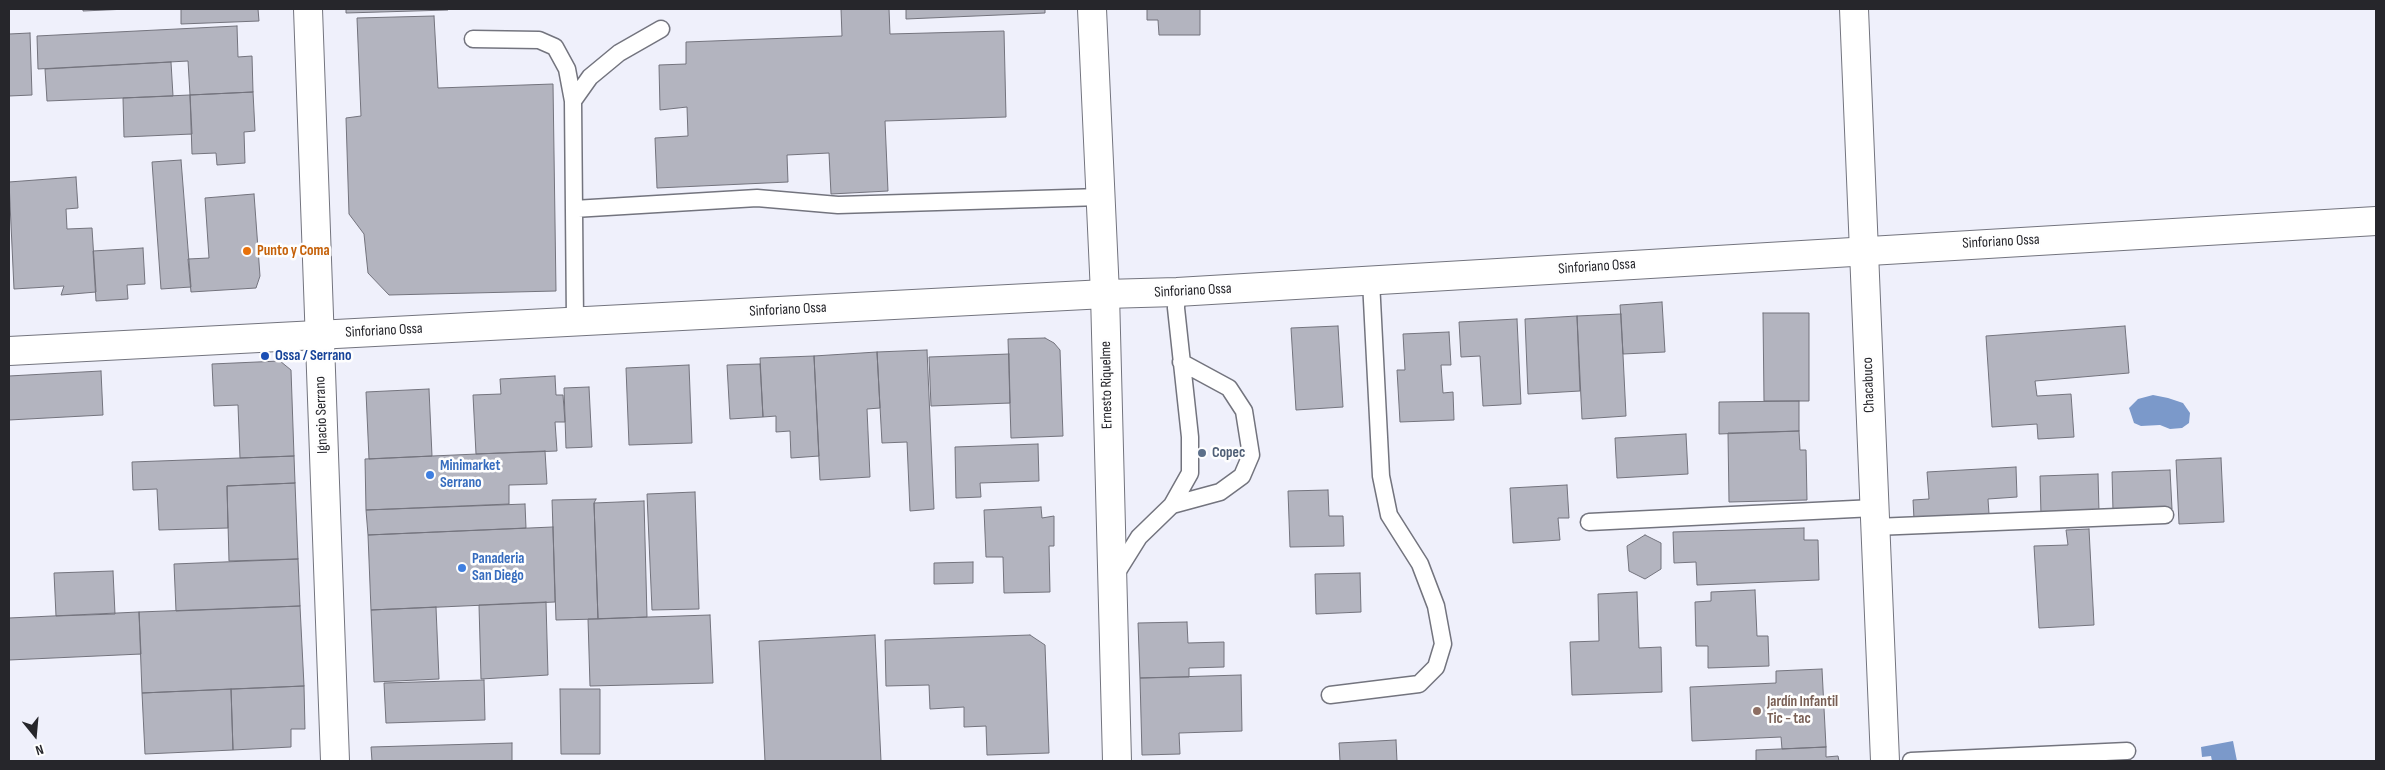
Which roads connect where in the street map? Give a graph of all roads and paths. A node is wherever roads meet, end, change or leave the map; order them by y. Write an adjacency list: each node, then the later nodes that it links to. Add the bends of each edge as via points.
1 (308, 9): 15 (street, Ignacio Serrano)
2 (1092, 9): 7 (street, Ernesto Riquelme)
3 (1854, 9): 10 (street, Chacabuco)
4 (660, 28): 6 (lane, via 619,53 590,77)
5 (473, 39): 6 (lane, via 539,40 555,47 567,69)
6 (573, 101): 8 (lane)
7 (1101, 197): 8 (lane, via 838,205 757,198); 13 (street, Ernesto Riquelme)
8 (574, 209): 14 (lane)
9 (2376, 221): 10 (street, Sinforiano Ossa)
10 (1863, 250): 11 (street, Sinforiano Ossa); 20 (street, Chacabuco)
11 (1371, 281): 12 (street, Sinforiano Ossa); 23 (lane, via 1381,476 1389,515 1420,564 1436,606 1443,644 1436,667 1419,684)
12 (1177, 292): 13 (street, Sinforiano Ossa); 17 (lane)
13 (1105, 294): 14 (street, Sinforiano Ossa); 22 (street, Ernesto Riquelme)
14 (575, 321): 15 (street, Sinforiano Ossa)
15 (319, 334): 16 (street, Sinforiano Ossa); 25 (street, Ignacio Serrano)
16 (9, 351)
17 (1181, 362): 18 (lane, via 1190,437 1190,473); 18 (lane, via 1229,388 1244,411 1251,455 1242,476 1220,492)
18 (1172, 504): 22 (lane, via 1139,537)
19 (2165, 515): 20 (lane)
20 (1875, 518): 21 (lane); 27 (street, Chacabuco)
21 (1589, 522)
22 (1112, 579): 26 (street, Ernesto Riquelme)
23 (1330, 695)
24 (2126, 751): 28 (lane)
25 (335, 761)
26 (1117, 761)
27 (1884, 761)
28 (1911, 761)

